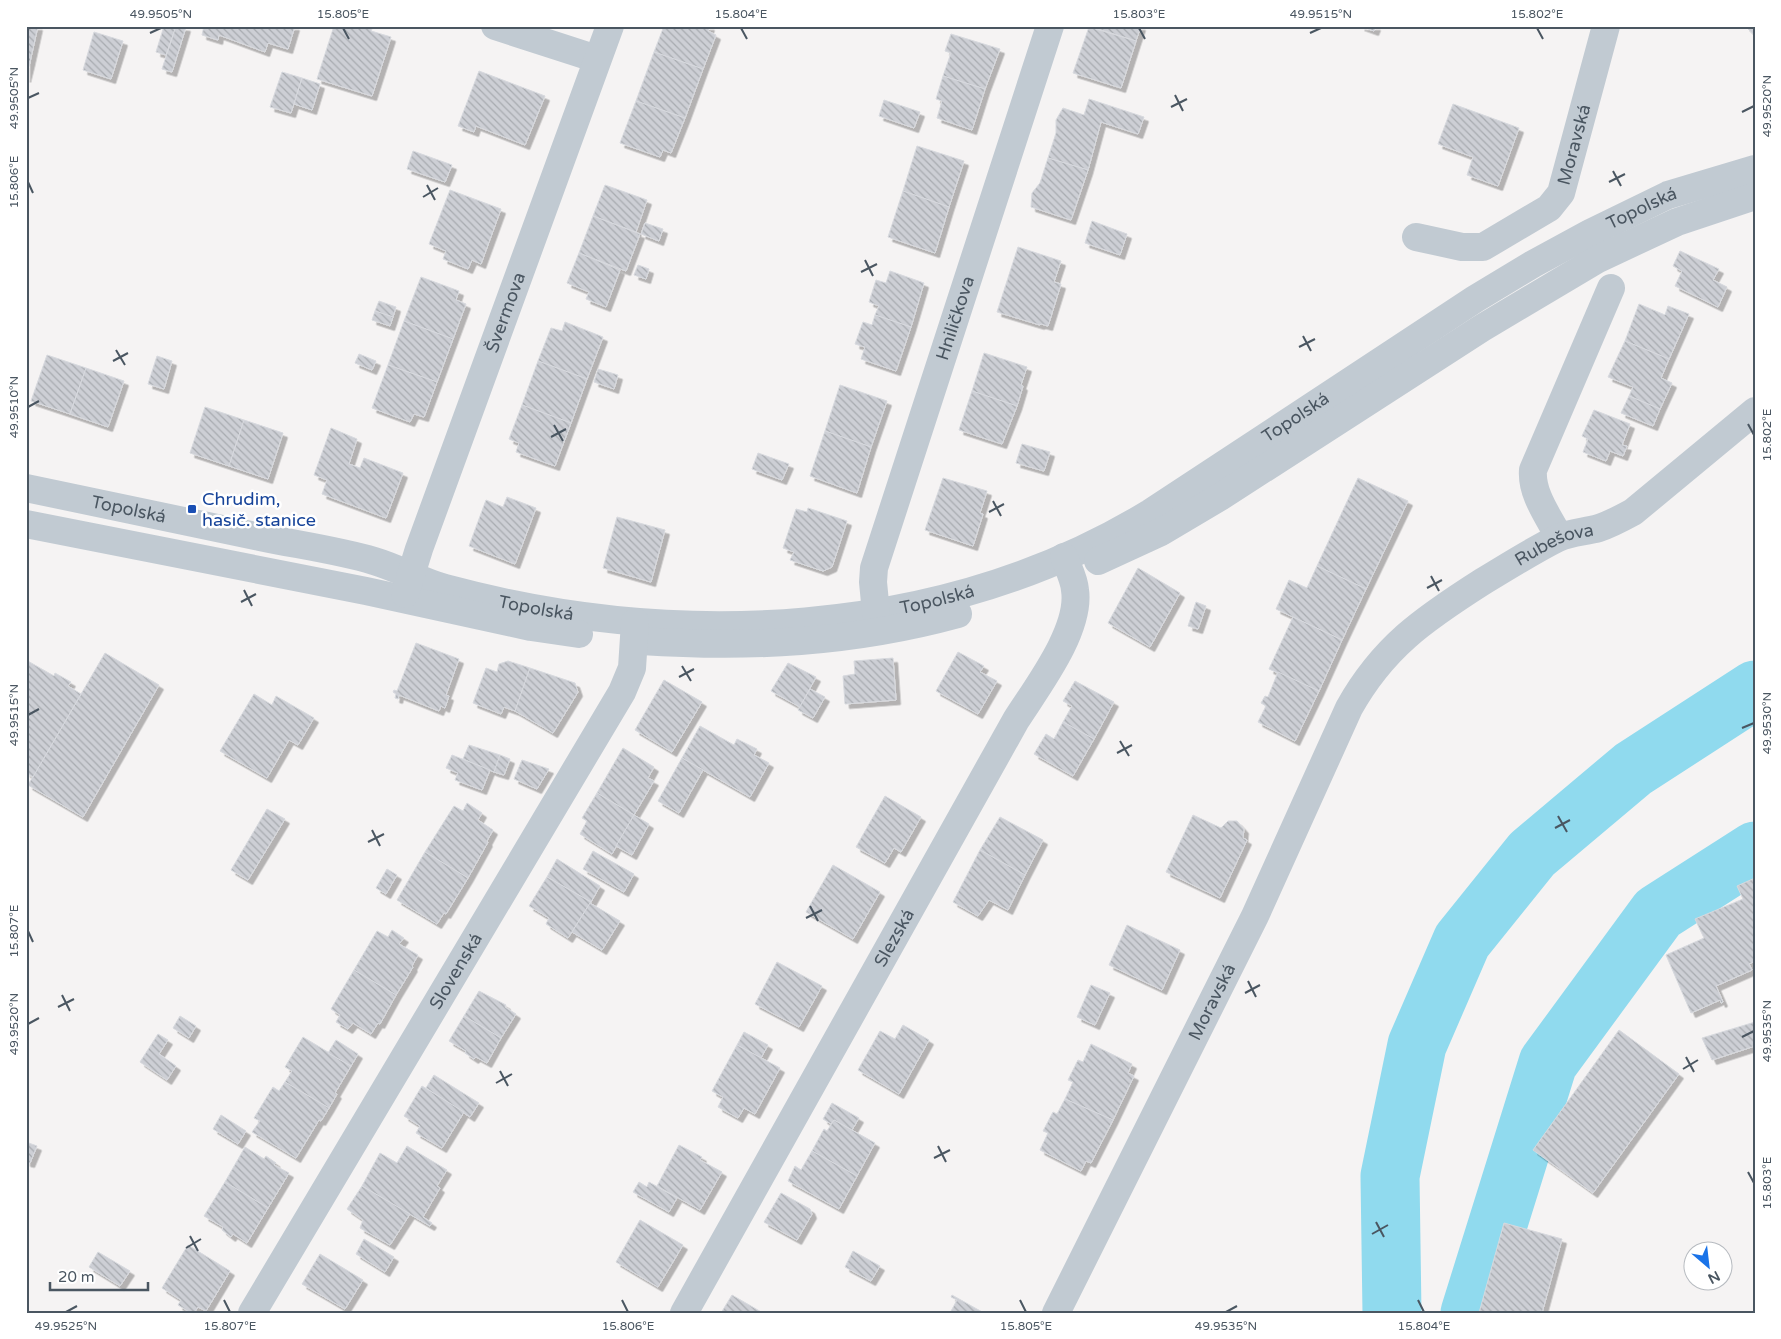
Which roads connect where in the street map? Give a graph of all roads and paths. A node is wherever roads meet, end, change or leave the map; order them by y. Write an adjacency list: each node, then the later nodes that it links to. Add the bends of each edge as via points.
1 (495, 26): 5 (street)
2 (610, 26): 5 (street, Švermova)
3 (1050, 26): 16 (street, Hniličkova, via 874,568)
4 (1606, 26): 8 (street, Moravská, via 1561,193 1556,201 1483,247 1462,247)
5 (597, 60): 15 (street, Švermova)
6 (1755, 169): 14 (street, Topolská, via 1668,195 1533,264)
7 (1755, 196): 14 (street, Topolská, via 1676,222 1598,259 1482,328 1194,513 1161,532)
8 (1416, 237)
9 (1610, 288): 13 (street, via 1533,470 1534,489)
10 (1755, 411): 13 (street, Rubešova, via 1633,512 1598,528)
11 (26, 488): 15 (street, Topolská, via 374,561)
12 (26, 524): 15 (street, Topolská)
13 (1559, 537): 18 (street, Rubešova, via 1425,620 1378,663)
14 (1067, 565): 16 (street, Topolská, via 1011,577 946,598); 17 (street, Topolská, via 963,612 879,633 776,643 684,644); 20 (street, Slezská, via 1075,589 1075,608 1059,652 1016,720)
15 (407, 588): 17 (street, Topolská, via 447,588 582,617)
16 (876, 613): 17 (street, Topolská, via 833,619)
17 (634, 632): 19 (street, Slovenská, via 632,668 622,692)
18 (1360, 688): 21 (street, Moravská, via 1255,916)
19 (252, 1313)
20 (684, 1313)
21 (1056, 1313)

